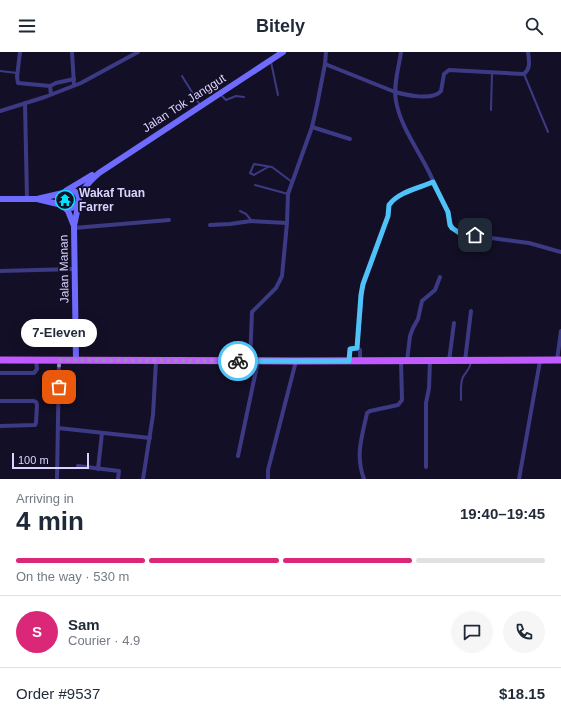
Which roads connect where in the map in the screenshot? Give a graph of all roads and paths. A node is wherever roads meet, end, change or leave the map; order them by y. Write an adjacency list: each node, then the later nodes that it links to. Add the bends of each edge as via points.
1 (20, 52): 11 (street)
2 (138, 52): 16 (street)
3 (283, 52): 8 (main road, Jalan Tok Janggut)
4 (326, 52): 9 (street)
5 (401, 52): 18 (street)
6 (528, 52): 13 (street, via 529,66)
7 (72, 53): 15 (street)
8 (270, 60): 19 (main road, Jalan Tok Janggut); 21 (lane)
9 (325, 64): 18 (street); 27 (street)
10 (0, 71): 11 (lane)
11 (17, 73): 17 (street, via 18,83)
12 (492, 73): 13 (street); 18 (street, via 449,70 444,74 441,91 434,96); 25 (lane)
13 (524, 74): 28 (lane)
14 (182, 76): 24 (lane)
15 (74, 80): 16 (street); 17 (street)
16 (74, 85): 20 (street)
17 (50, 86): 20 (street)
18 (395, 92): 33 (street, via 404,125)
19 (219, 93): 22 (lane, via 226,100 236,96); 24 (main road, Jalan Tok Janggut)
20 (51, 94): 23 (street)
21 (278, 95)
22 (244, 97)
23 (25, 103): 26 (street); 38 (street)
24 (200, 105): 31 (main road, Jalan Tok Janggut)
25 (491, 110)
26 (0, 111)
27 (312, 127): 29 (street); 32 (street)
28 (548, 132)
29 (350, 139)
30 (268, 167): 30 (lane, via 254,164 250,173 254,175); 32 (lane, via 272,167)
31 (99, 173): 35 (main road, Jalan Tok Janggut, via 91,175); 40 (main road, Jalan Tok Janggut, via 82,190)
32 (292, 182): 36 (street)
33 (433, 182): 48 (street, via 448,212 450,225 461,234 529,242); 56 (street, via 401,195 389,205 388,216 362,289)
34 (255, 185): 36 (lane)
35 (64, 192): 39 (main road, Jalan Tok Janggut); 40 (main road, via 75,191); 41 (main road, via 60,199)
36 (288, 194): 45 (street)
37 (0, 199): 38 (main road)
38 (27, 199): 39 (main road)
39 (36, 199): 41 (main road)
40 (79, 201): 41 (main road, via 73,208); 47 (main road, Jalan Manan)
41 (63, 206): 47 (main road, Jalan Manan, via 68,211)
42 (240, 210): 44 (lane)
43 (169, 220): 47 (street)
44 (251, 221): 45 (street); 46 (street)
45 (287, 223): 55 (street, via 282,276 276,288 252,312)
46 (210, 225)
47 (74, 227): 49 (main road, Jalan Manan)
48 (561, 252)
49 (75, 269): 50 (street); 60 (main road, Jalan Manan)
50 (0, 271)
51 (440, 277): 68 (street, via 435,290 422,300)
52 (471, 311): 71 (street)
53 (454, 323): 70 (street)
54 (561, 331): 61 (street)
55 (251, 346): 63 (lane, via 228,346); 64 (street)
56 (357, 348): 66 (street, via 350,349); 67 (street, via 360,350)
57 (0, 360): 58 (main road)
58 (36, 360): 59 (main road); 74 (street, via 37,369 34,373)
59 (59, 360): 60 (main road); 78 (street)
60 (76, 360): 62 (main road)
61 (559, 360): 72 (main road)
62 (156, 361): 63 (main road); 80 (street)
63 (226, 361): 64 (main road)
64 (250, 361): 65 (main road)
65 (258, 361): 73 (main road); 81 (street)
66 (349, 361): 67 (main road); 73 (main road)
67 (360, 361): 68 (main road)
68 (404, 361): 69 (main road); 89 (street, via 402,400 398,405 367,413 359,448 359,462)
69 (430, 361): 70 (main road); 83 (street, via 430,388 426,404)
70 (449, 361): 71 (main road)
71 (468, 361): 72 (main road); 75 (lane, via 470,367 462,379)
72 (540, 361): 90 (street)
73 (296, 362): 88 (street, via 268,470)
74 (0, 373)
75 (461, 400)
76 (0, 401): 77 (street, via 34,401 37,405 35,425)
77 (0, 426)
78 (58, 428): 79 (street); 85 (street)
79 (102, 433): 80 (street); 84 (street)
80 (150, 438): 87 (street)
81 (238, 456)
82 (78, 466): 84 (street)
83 (426, 467)
84 (98, 469): 86 (street, via 119,471)
85 (56, 479)
86 (118, 479)
87 (143, 479)
88 (268, 479)
89 (364, 479)
90 (519, 479)

